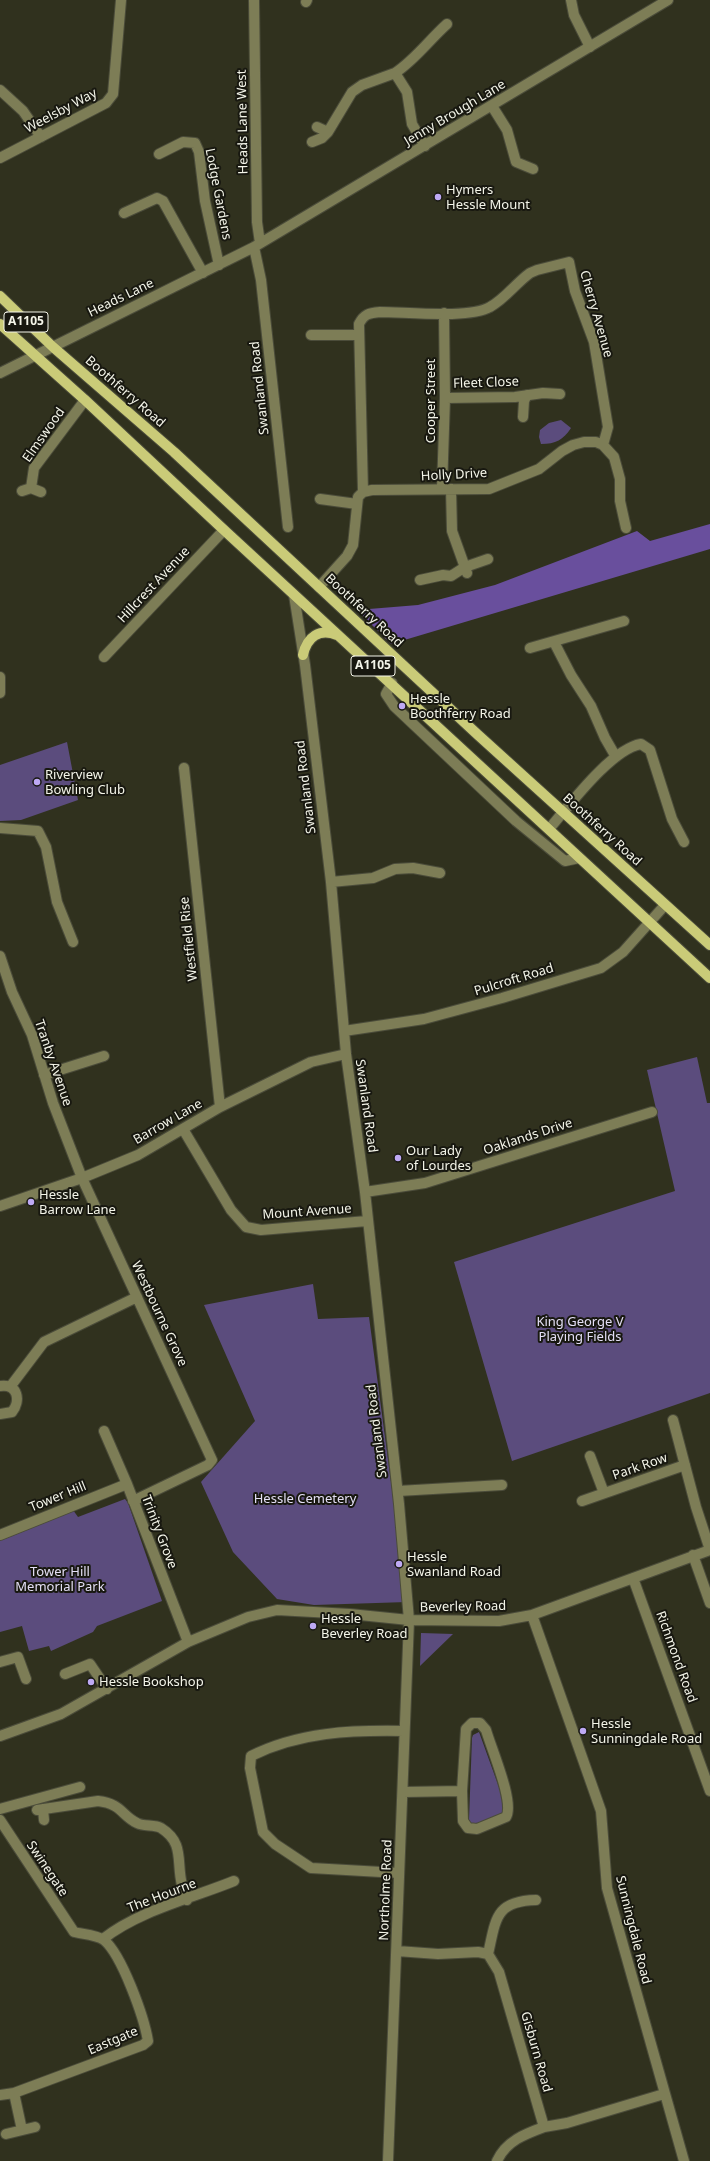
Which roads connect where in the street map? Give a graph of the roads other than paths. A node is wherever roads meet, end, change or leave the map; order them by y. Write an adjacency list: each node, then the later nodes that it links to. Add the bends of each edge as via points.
1 (121, 0): 14 (street, Weelsby Way, via 113,94 106,103)
2 (254, 0): 21 (street, Heads Lane West)
3 (571, 0): 8 (street, via 574,15)
4 (668, 0): 8 (street, Jenny Brough Lane)
5 (447, 24): 7 (street)
6 (429, 25): 7 (street)
7 (435, 34): 9 (street, via 423,50)
8 (590, 46): 11 (street, Jenny Brough Lane)
9 (395, 73): 13 (street, via 362,85 352,92); 16 (street, via 408,92 412,124)
10 (0, 90): 14 (street, via 23,111)
11 (492, 106): 16 (street, Jenny Brough Lane); 19 (street, via 507,130 516,162)
12 (317, 127): 13 (street)
13 (328, 132): 15 (street)
14 (40, 137): 18 (street, Weelsby Way)
15 (312, 142)
16 (425, 146): 21 (street, Jenny Brough Lane)
17 (159, 154): 22 (street, Lodge Gardens, via 183,142 195,144 199,152 205,201)
18 (0, 158)
19 (533, 169)
20 (124, 213): 23 (street, via 158,198 163,201)
21 (257, 245): 22 (street, Heads Lane); 43 (street, Swanland Road)
22 (219, 265): 23 (street, Heads Lane)
23 (203, 273): 29 (street, Heads Lane)
24 (0, 296): 29 (main road, Boothferry Road / A1105)
25 (444, 313): 28 (street, Cherry Avenue, via 369,313 362,317); 34 (street, Cooper Street); 37 (street, Cherry Avenue, via 472,312 491,307 530,273 569,262 575,291 594,342 608,427)
26 (0, 324): 30 (main road, A1105)
27 (311, 335): 28 (street)
28 (359, 336): 40 (street, Cherry Avenue)
29 (52, 347): 30 (street, Heads Lane); 49 (main road, Boothferry Road / A1105, via 174,452)
30 (34, 356): 31 (street, Heads Lane); 35 (main road, A1105)
31 (0, 374)
32 (560, 394): 33 (street, Fleet Close)
33 (527, 395): 34 (street, Fleet Close); 36 (street, Fleet Close)
34 (445, 398): 38 (street, Cooper Street)
35 (85, 400): 39 (street, Elmswood, via 34,468 27,490); 45 (main road, A1105)
36 (522, 417)
37 (603, 445): 38 (street, Holly Drive, via 589,441 573,445 539,469 488,489); 44 (street, via 614,458 618,470 620,501)
38 (447, 489): 40 (street, Holly Drive); 47 (street, Cooper Street, via 452,531)
39 (42, 492)
40 (363, 492): 42 (street, via 358,497)
41 (320, 499): 42 (street)
42 (357, 504): 49 (street, via 353,545 347,556)
43 (288, 527)
44 (626, 528)
45 (224, 530): 50 (main road, A1105); 56 (street, Hillcrest Avenue)
46 (488, 559): 47 (street)
47 (466, 570): 48 (street, via 451,576 443,575)
48 (420, 580)
49 (319, 586): 62 (main road, Boothferry Road / A1105)
50 (294, 595): 52 (main road, A1105); 55 (street, Swanland Road)
51 (624, 621): 53 (street)
52 (340, 637): 55 (main road, via 329,632 316,634 306,646); 58 (main road, A1105)
53 (554, 642): 54 (street); 60 (street, via 591,706)
54 (530, 648)
55 (303, 655): 68 (street, Swanland Road)
56 (104, 657)
57 (0, 677): 59 (street)
58 (392, 683): 64 (main road, A1105); 66 (street, via 386,694 394,706 516,821 565,861)
59 (0, 693)
60 (616, 757): 62 (street, via 593,778); 65 (street, via 639,745 648,747 672,819)
61 (184, 768): 79 (street, Westfield Rise)
62 (563, 813): 64 (street); 69 (main road, Boothferry Road / A1105)
63 (0, 828): 71 (street, via 38,831 46,847 57,902)
64 (549, 829): 66 (main road, A1105)
65 (684, 842)
66 (579, 858): 70 (main road, A1105)
67 (440, 873): 68 (street, via 413,868 395,869 373,878)
68 (331, 882): 75 (street, Swanland Road)
69 (665, 905): 70 (street, Pulcroft Road); 72 (main road, Boothferry Road / A1105)
70 (650, 922): 74 (main road, A1105); 75 (street, Pulcroft Road, via 623,952 601,968 424,1019)
71 (72, 942)
72 (710, 945)
73 (0, 956): 78 (street, Tranby Avenue, via 12,992 32,1035)
74 (710, 978)
75 (344, 1031): 76 (street, Swanland Road)
76 (346, 1054): 79 (street, Barrow Lane, via 311,1062); 83 (street, Swanland Road)
77 (104, 1056): 78 (street)
78 (44, 1075): 82 (street, Tranby Avenue)
79 (220, 1107): 81 (street, Barrow Lane)
80 (652, 1112): 83 (street, Oaklands Drive, via 425,1183)
81 (183, 1129): 82 (street, Barrow Lane, via 138,1155); 85 (street, Mount Avenue, via 231,1210 246,1227 261,1230)
82 (82, 1178): 84 (street, Barrow Lane); 86 (street, Westbourne Grove)
83 (365, 1192): 85 (street, Swanland Road)
84 (0, 1206)
85 (367, 1221): 95 (street, Swanland Road)
86 (137, 1297): 87 (street, via 44,1342); 97 (street, Westbourne Grove, via 212,1460 208,1465)
87 (5, 1386): 88 (street, via 16,1392 17,1406 12,1412)
88 (0, 1414)
89 (673, 1420): 92 (street)
90 (104, 1431): 93 (street, Trinity Grove)
91 (590, 1456): 96 (street, Park Row)
92 (685, 1465): 96 (street, Park Row); 100 (street)
93 (127, 1484): 97 (street, Trinity Grove); 99 (street, Tower Hill)
94 (502, 1485): 95 (street)
95 (398, 1491): 105 (street, Swanland Road)
96 (604, 1493): 98 (street, Park Row)
97 (133, 1500): 106 (street, Trinity Grove)
98 (582, 1501)
99 (0, 1535)
100 (710, 1550): 101 (street, Beverley Road)
101 (693, 1555): 102 (street, Beverley Road); 103 (street)
102 (633, 1578): 104 (street, Beverley Road); 115 (street, Richmond Road)
103 (710, 1603)
104 (532, 1615): 105 (street, Beverley Road, via 499,1621); 128 (street, Sunningdale Road, via 601,1811 607,1888)
105 (409, 1620): 106 (street, Beverley Road, via 277,1610 248,1616); 111 (street, Northolme Road)
106 (188, 1642): 110 (street, Beverley Road)
107 (0, 1662): 109 (street, via 18,1657)
108 (65, 1674): 110 (street, via 90,1664)
109 (26, 1679)
110 (107, 1689): 112 (street, Beverley Road, via 61,1714)
111 (404, 1731): 116 (street, Northolme Road); 120 (street, via 321,1734 290,1740 251,1756 250,1768 263,1832 275,1844 311,1868)
112 (0, 1736)
113 (80, 1787): 117 (street)
114 (462, 1791): 114 (street, via 466,1729 472,1723 480,1723 486,1730 508,1800 509,1813 506,1817 477,1829 468,1828 463,1821); 116 (street)
115 (710, 1791)
116 (403, 1792): 120 (street, Northolme Road)
117 (0, 1809)
118 (0, 1820): 124 (street, Swinegate, via 74,1932)
119 (44, 1820): 122 (street, via 40,1809 98,1801 107,1802 121,1809 137,1823 159,1827 171,1835 177,1845 182,1885)
120 (399, 1873): 125 (street, Northolme Road)
121 (234, 1881): 122 (street, The Hourne)
122 (187, 1900): 124 (street, The Hourne, via 116,1928)
123 (536, 1900): 126 (street, via 522,1900 506,1905 496,1921)
124 (103, 1939): 127 (street, Eastgate, via 115,1953 122,1968 148,2041)
125 (397, 1951): 126 (street); 134 (street, Northolme Road)
126 (488, 1954): 131 (street, Gisburn Road, via 499,1972)
127 (14, 2093): 129 (street, Eastgate); 132 (street)
128 (664, 2094): 131 (street, via 567,2123); 136 (street, Sunningdale Road)
129 (0, 2095)
130 (34, 2127): 132 (street)
131 (544, 2127): 135 (street, via 522,2135 507,2146)
132 (22, 2130): 133 (street)
133 (6, 2134)
134 (388, 2161)
135 (497, 2161)
136 (684, 2161)

